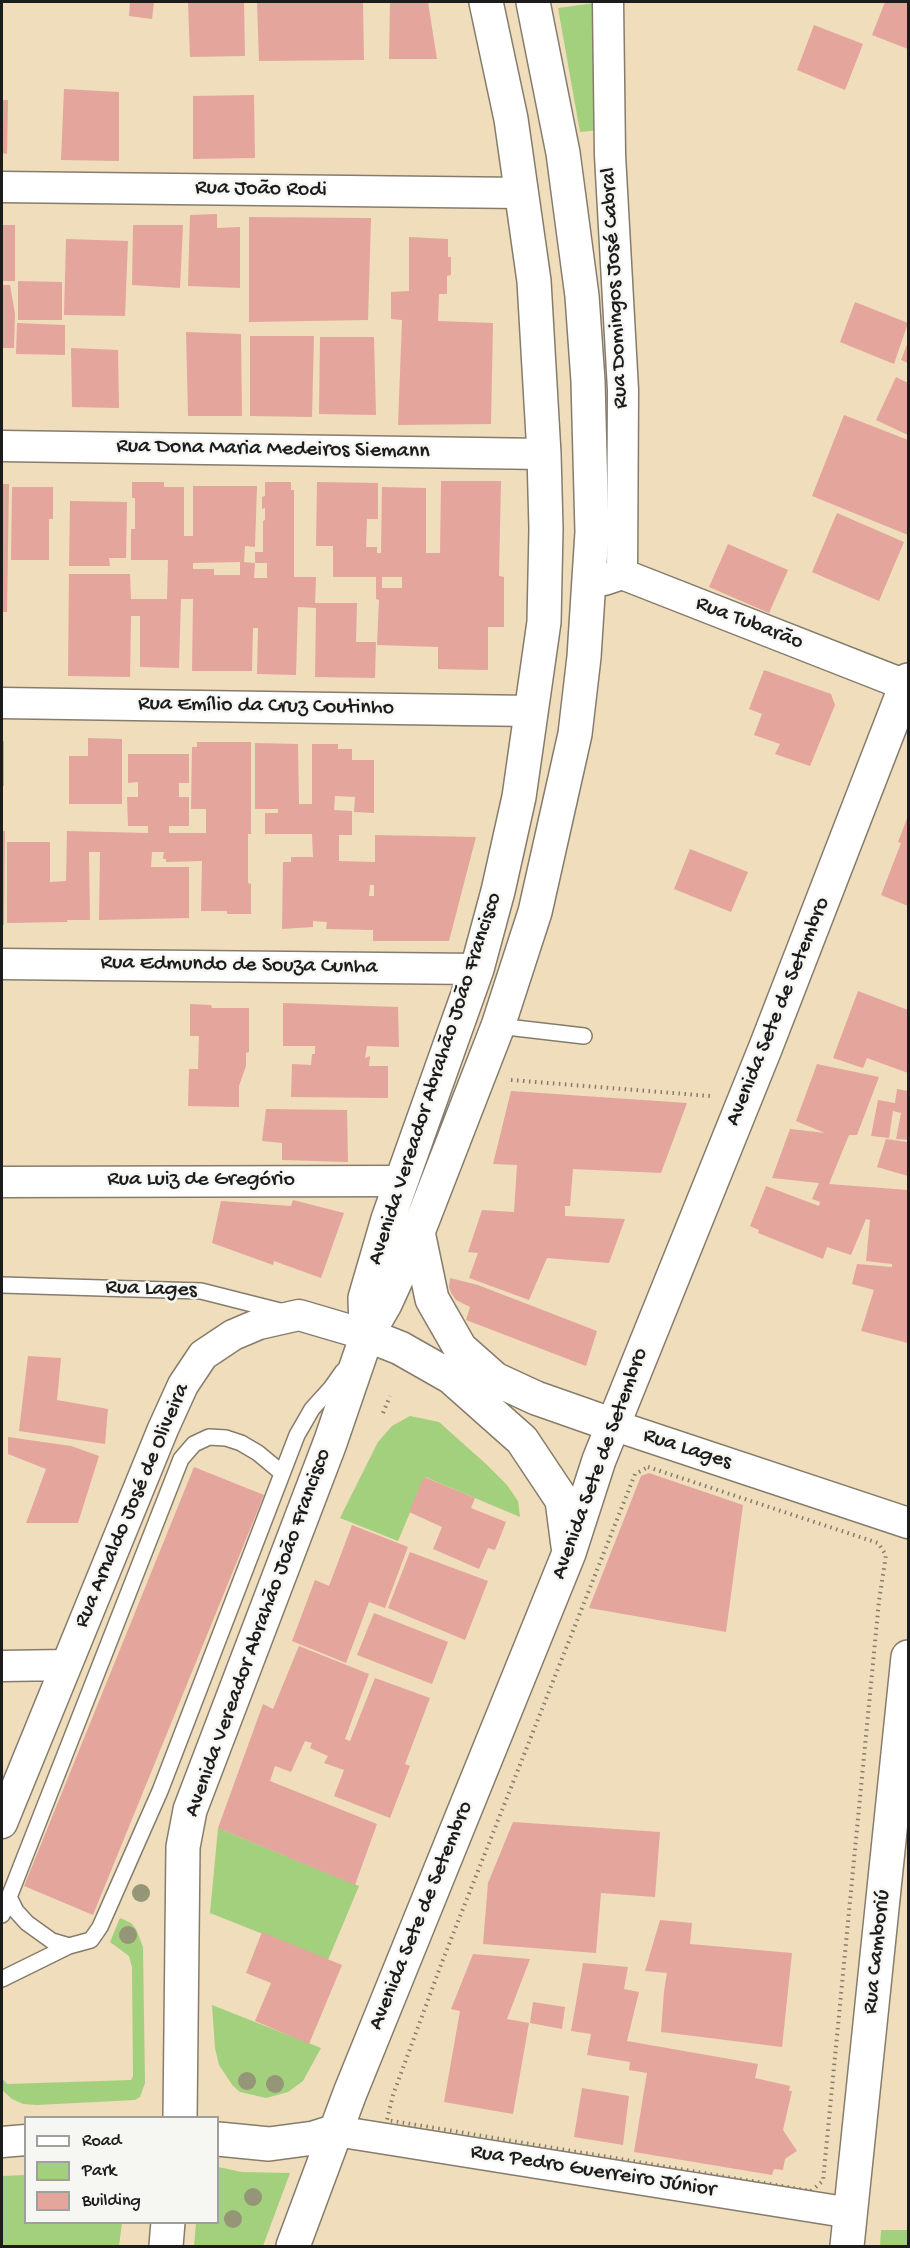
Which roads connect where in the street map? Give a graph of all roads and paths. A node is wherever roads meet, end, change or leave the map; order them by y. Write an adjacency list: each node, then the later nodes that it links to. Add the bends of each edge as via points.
1 (609, 2): 8 (street, Rua Domingos José Cabral, via 610,155 623,390)
2 (534, 3): 3 (main road); 9 (main road, Avenida Vereador Abrahão João Francisco, via 555,107 582,296 592,509)
3 (488, 6): 5 (main road, Avenida Vereador Abrahão João Francisco, via 511,119)
4 (2, 187): 5 (street, Rua João Rodi)
5 (521, 193): 7 (main road, Avenida Vereador Abrahão João Francisco, via 534,281)
6 (2, 446): 7 (street, Rua Dona Maria Medeiros Siemann)
7 (544, 454): 12 (main road, Avenida Vereador Abrahão João Francisco, via 544,622)
8 (622, 574): 9 (street); 10 (street, Rua Tubarão)
9 (590, 588): 15 (main road, Avenida Vereador Abrahão João Francisco, via 575,734 535,912)
10 (908, 684): 19 (main road, Avenida Sete de Setembro)
11 (2, 703): 12 (street, Rua Emílio da Cruz Coutinho)
12 (531, 711): 14 (main road, Avenida Vereador Abrahão João Francisco, via 517,807)
13 (2, 964): 14 (street, Rua Edmundo de Souza Cunha)
14 (477, 969): 15 (main road); 20 (main road, Avenida Vereador Abrahão João Francisco)
15 (515, 978): 16 (main road, Avenida Vereador Abrahão João Francisco)
16 (498, 1026): 17 (lane); 18 (main road, Avenida Vereador Abrahão João Francisco)
17 (584, 1036)
18 (478, 1078): 19 (path); 22 (main road, Avenida Vereador Abrahão João Francisco)
19 (746, 1099): 28 (main road, Avenida Sete de Setembro)
20 (401, 1181): 21 (street, Rua Luiz de Gregório); 25 (main road, Avenida Vereador Abrahão João Francisco, via 365,1298)
21 (2, 1182)
22 (418, 1232): 25 (main road, Avenida Vereador Abrahão João Francisco); 28 (main road, Rua Lages, via 432,1299 460,1348 495,1379)
23 (2, 1285): 24 (lane, Rua Lages, via 201,1291)
24 (299, 1315): 25 (street, Rua Arnaldo José de Oliveira); 34 (street, Rua Arnaldo José de Oliveira, via 233,1335 203,1355 188,1377)
25 (367, 1335): 30 (lane, via 312,1409); 32 (main road, via 400,1348 451,1377 522,1440 562,1500); 41 (main road, Avenida Vereador Abrahão João Francisco, via 330,1443 190,1810 183,1847)
26 (390, 1396): 27 (path)
27 (383, 1413)
28 (613, 1425): 31 (street, Rua Lages); 32 (main road, Avenida Sete de Setembro)
29 (648, 1467): 29 (path, via 635,1474 631,1484 442,1962 387,2120 811,2191 823,2181 886,1555 878,1543)
30 (282, 1473): 37 (lane, via 258,1453 226,1438 209,1437 194,1444 181,1459); 39 (lane, via 160,1791 100,1928 91,1940)
31 (909, 1523)
32 (569, 1553): 42 (main road, Avenida Sete de Setembro)
33 (909, 1657): 46 (main road, Rua Camboriú)
34 (66, 1665): 35 (street); 36 (street, Rua Arnaldo José de Oliveira)
35 (2, 1666)
36 (2, 1823)
37 (9, 1897): 38 (lane); 39 (lane, via 27,1923 52,1941)
38 (2, 1915)
39 (69, 1946): 40 (lane)
40 (2, 1978)
41 (180, 2116)
42 (336, 2131): 43 (main road, via 269,2144); 46 (street, Rua Pedro Guerreiro Júnior); 49 (main road, Avenida Sete de Setembro)
43 (219, 2139)
44 (24, 2140): 45 (street)
45 (2, 2142)
46 (851, 2213): 50 (main road, Rua Camboriú)
47 (168, 2224): 48 (main road)
48 (166, 2247)
49 (292, 2247)
50 (847, 2247)

